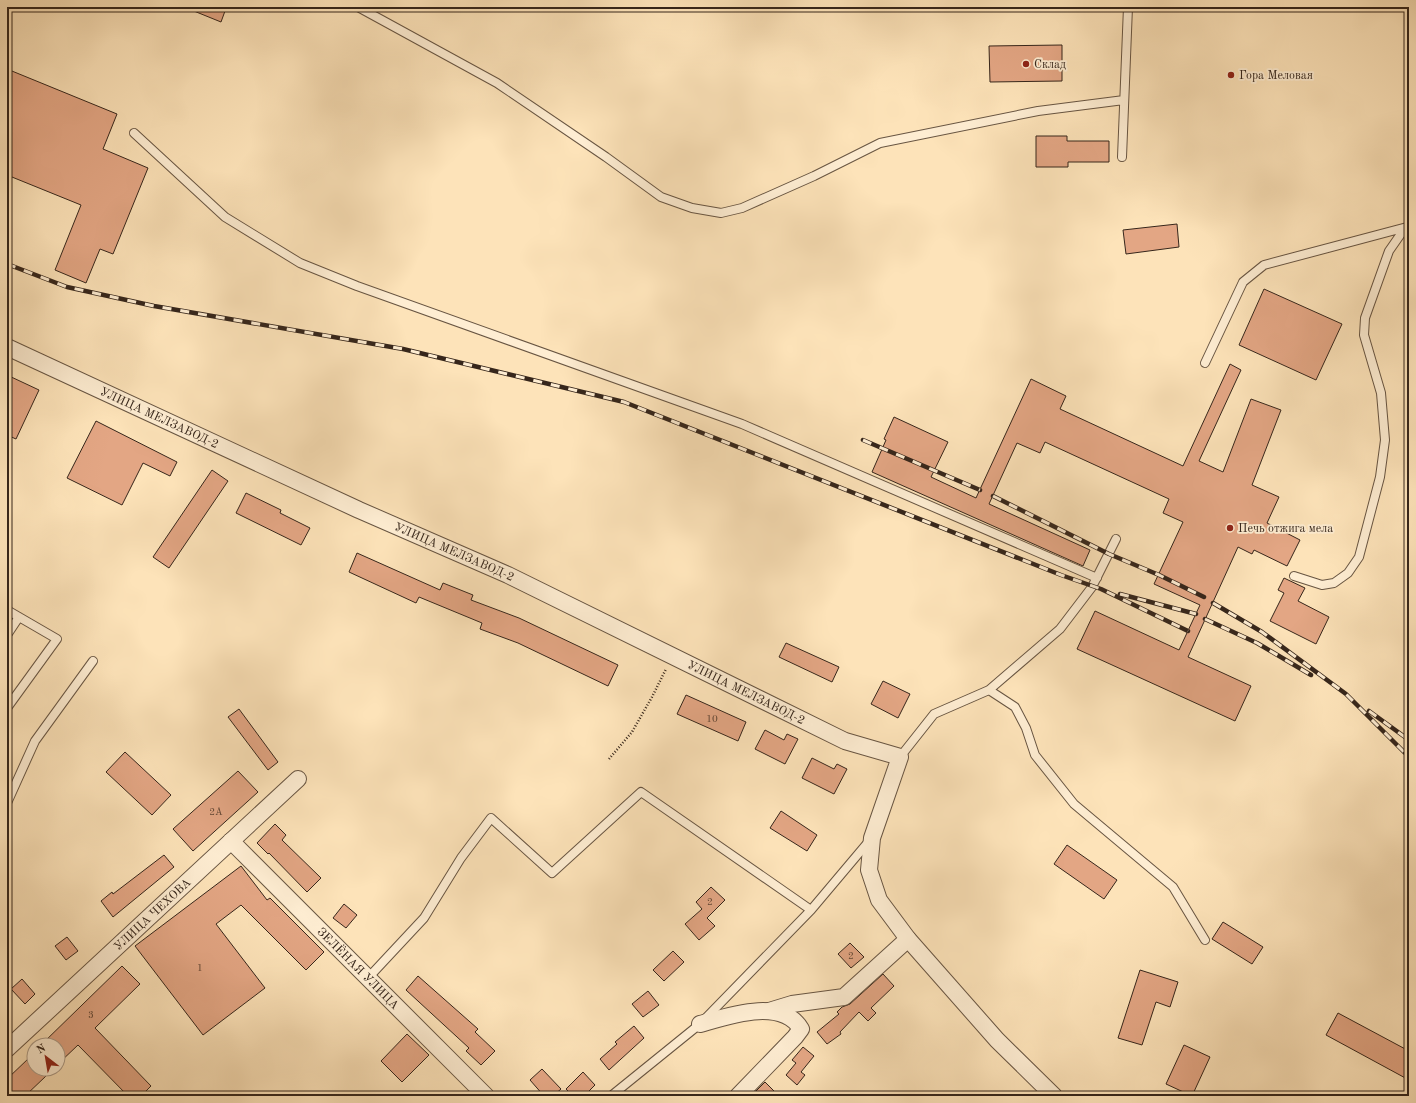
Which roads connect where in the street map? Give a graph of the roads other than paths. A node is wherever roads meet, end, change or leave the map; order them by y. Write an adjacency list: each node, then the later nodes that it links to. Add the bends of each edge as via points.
1 (358, 7): 3 (lane, via 497,83 661,198 692,208 721,213 814,176 880,143 1038,111)
2 (1128, 7): 3 (lane)
3 (1124, 100): 5 (lane)
4 (134, 133): 11 (lane, via 225,217 300,263 357,286 742,424)
5 (1122, 157)
6 (1407, 227): 8 (lane, via 1264,265 1243,282); 10 (lane, via 1388,252 1365,318 1364,335 1381,393 1385,440 1380,477 1359,557 1348,573 1334,583 1322,585)
7 (7, 347): 18 (street, УЛИЦА МЕЛЗАВОД-2, via 359,510 508,575 845,741)
8 (1205, 363)
9 (1116, 539): 11 (lane)
10 (1294, 576)
11 (1097, 578): 16 (lane, via 1060,629)
12 (7, 610): 13 (lane)
13 (19, 617): 14 (lane); 17 (lane, via 57,639)
14 (7, 635)
15 (93, 661): 20 (lane, via 35,740)
16 (989, 690): 18 (lane, via 934,714); 25 (lane, via 1015,707 1026,728 1035,755 1074,804 1173,887)
17 (7, 708)
18 (900, 757): 21 (street)
19 (298, 779): 22 (street, УЛИЦА ЧЕХОВА)
20 (7, 803)
21 (872, 838): 23 (lane); 24 (street, via 869,870 879,900)
22 (231, 841): 26 (street, ЗЕЛЁНАЯ УЛИЦА); 29 (street, УЛИЦА ЧЕХОВА)
23 (811, 910): 26 (lane, via 641,792 552,873 491,818 461,858 424,918); 28 (lane)
24 (908, 939): 27 (street, via 844,997 792,1004); 33 (street, via 997,1040)
25 (1205, 940)
26 (368, 978): 30 (street, ЗЕЛЁНАЯ УЛИЦА)
27 (767, 1011): 28 (street, via 738,1014); 32 (street, via 778,1012 797,1021 801,1028)
28 (700, 1024): 31 (lane)
29 (7, 1049)
30 (486, 1096)
31 (611, 1096)
32 (738, 1096)
33 (1054, 1096)

